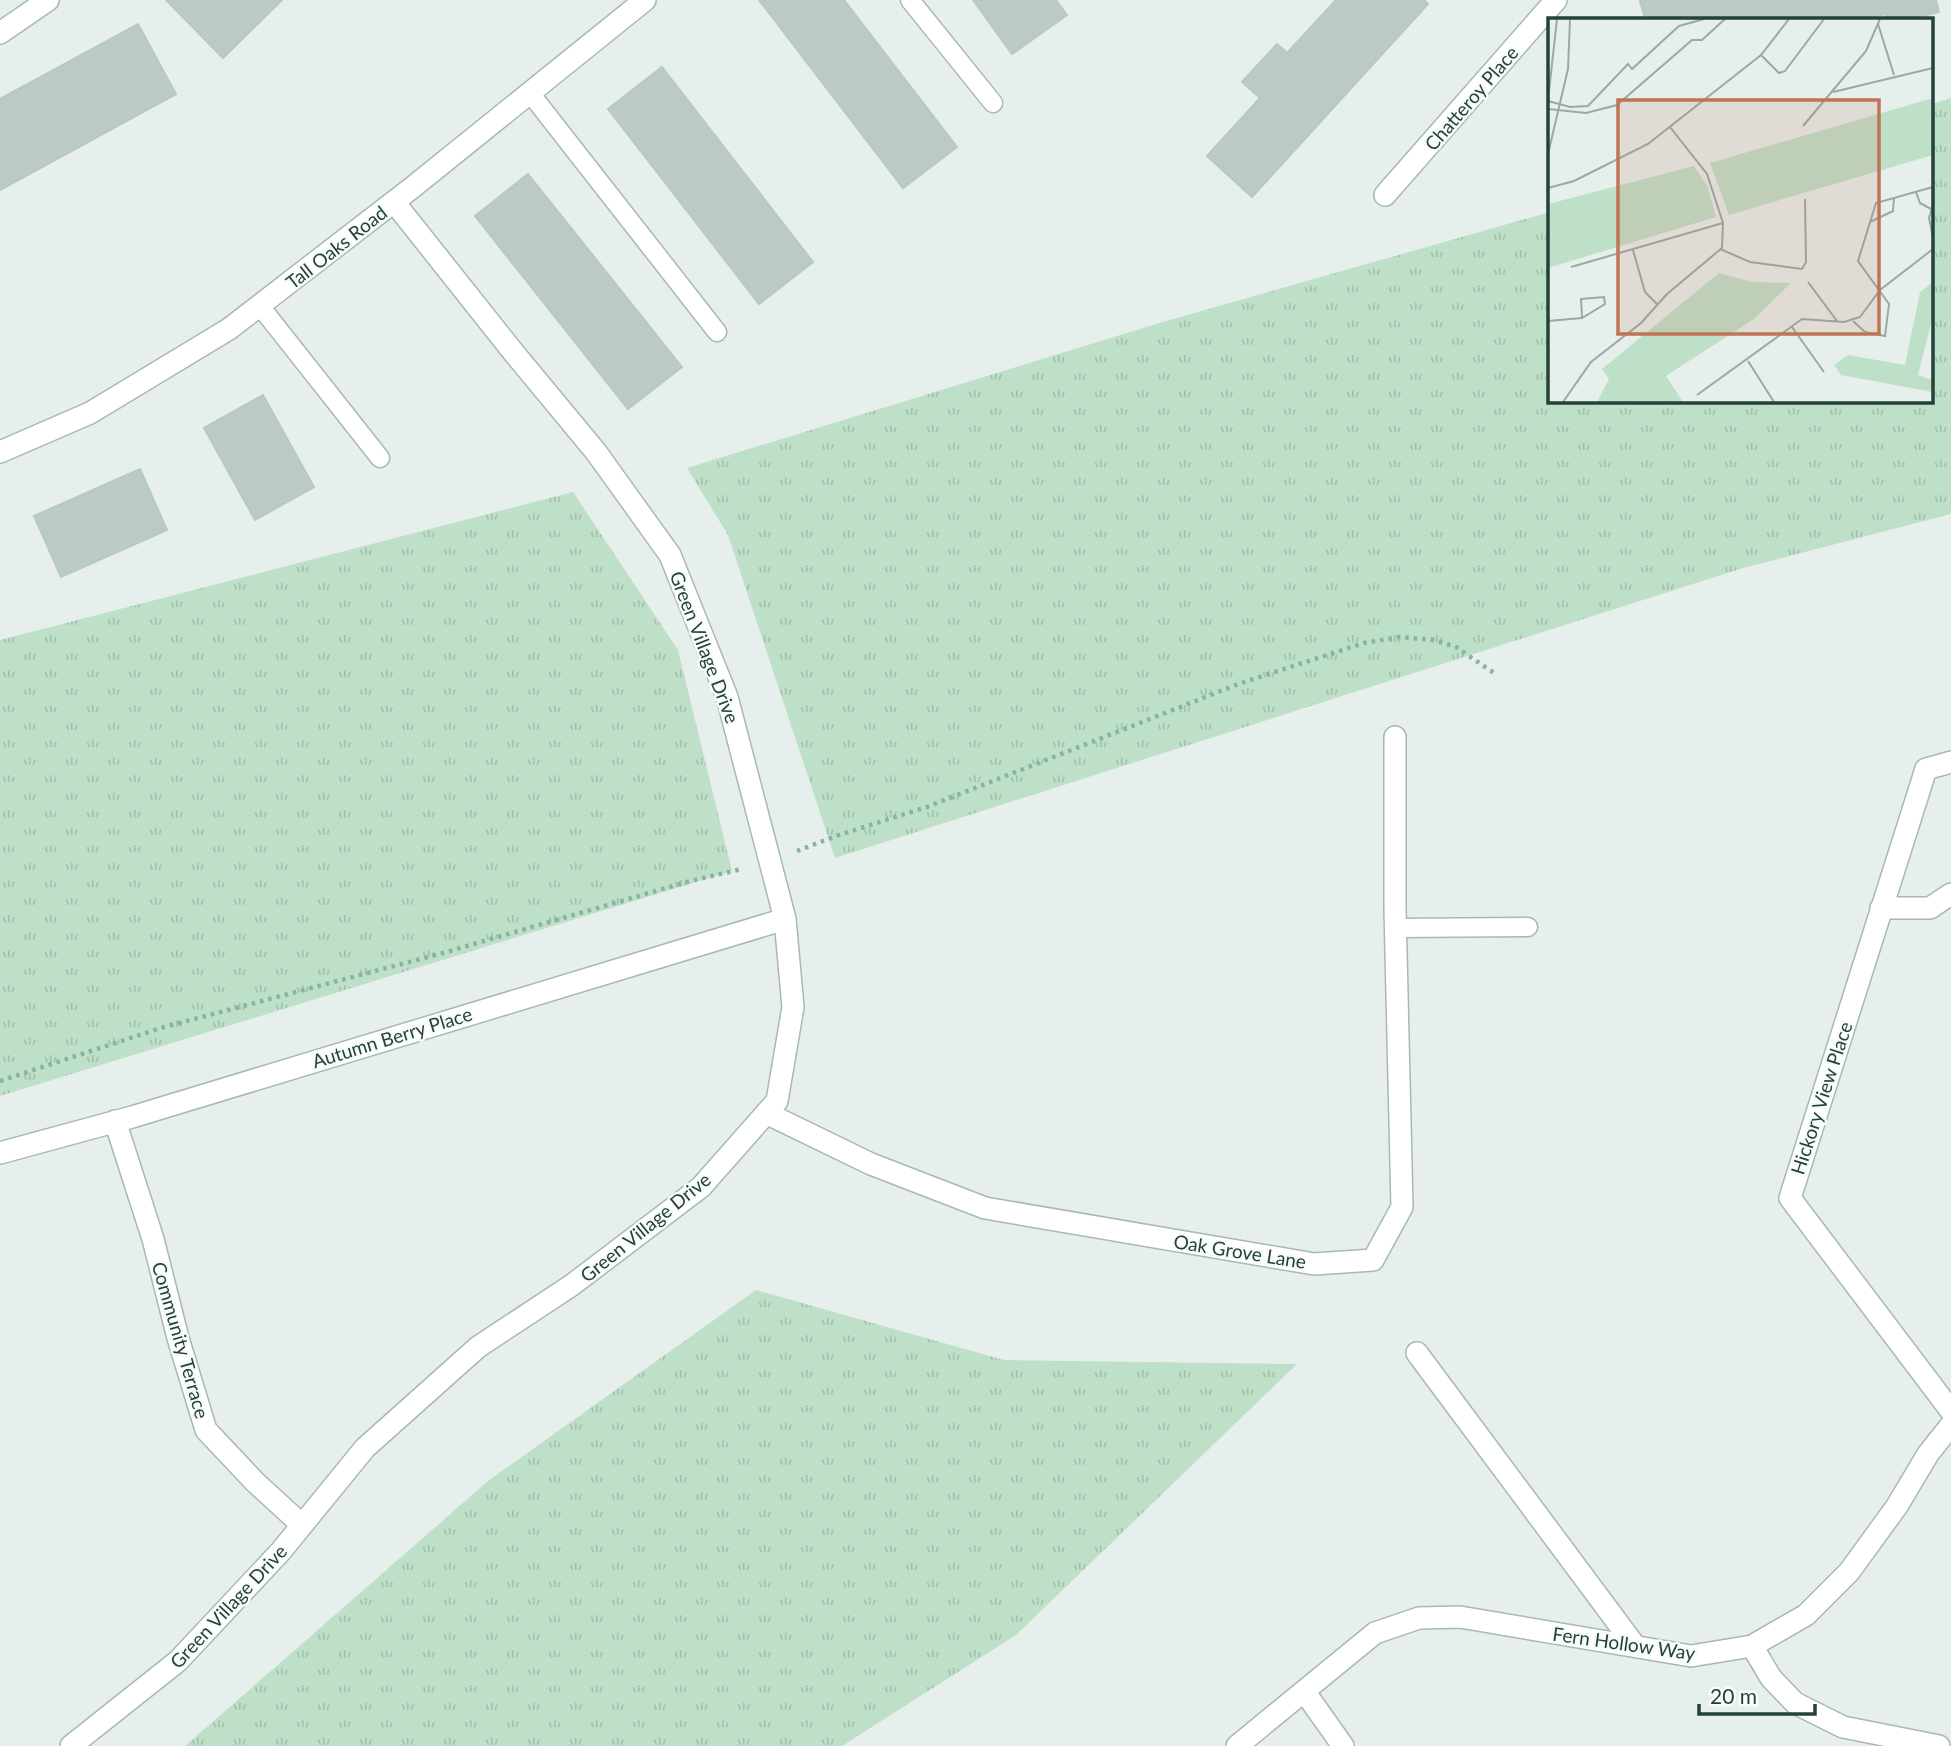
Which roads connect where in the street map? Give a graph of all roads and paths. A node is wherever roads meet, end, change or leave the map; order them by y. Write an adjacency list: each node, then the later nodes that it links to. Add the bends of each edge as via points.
1 (48, 0): 5 (street)
2 (645, 0): 6 (street, Tall Oaks Road)
3 (910, 0): 7 (lane)
4 (1556, 0): 8 (street, Chatteroy Place)
5 (0, 33)
6 (530, 93): 9 (street, Tall Oaks Road); 11 (lane)
7 (993, 103)
8 (1385, 195)
9 (394, 202): 10 (street, Tall Oaks Road); 18 (street, Green Village Drive, via 596,452 670,555 727,697)
10 (260, 306): 12 (street, Tall Oaks Road, via 90,413); 13 (lane)
11 (717, 332)
12 (0, 452)
13 (380, 458)
14 (1395, 737): 20 (street, Oak Grove Lane)
15 (1951, 762): 17 (street, Hickory View Place, via 1926,769)
16 (1951, 894): 17 (street, via 1930,908)
17 (1881, 908): 25 (street, Hickory View Place, via 1790,1198)
18 (785, 919): 21 (street, Green Village Drive, via 793,1007 777,1101); 22 (street, Autumn Berry Place)
19 (1528, 927): 20 (lane)
20 (1396, 928): 21 (street, Oak Grove Lane, via 1402,1207 1373,1260 1314,1264 985,1208 871,1164)
21 (766, 1112): 27 (street, Green Village Drive, via 701,1187 572,1285 478,1347 365,1448)
22 (115, 1121): 23 (street, Autumn Berry Place); 27 (street, Community Terrace, via 206,1430)
23 (0, 1153)
24 (1417, 1353): 28 (street)
25 (1951, 1411)
26 (1951, 1425): 29 (street, Fern Hollow Way, via 1849,1572 1806,1615)
27 (302, 1525): 31 (street, Green Village Drive, via 178,1661)
28 (1635, 1646): 29 (street, Fern Hollow Way, via 1692,1656); 30 (street, Fern Hollow Way, via 1460,1617 1419,1618 1376,1633)
29 (1752, 1646): 34 (street, via 1771,1678 1795,1703 1843,1727)
30 (1304, 1691): 32 (street, Fern Hollow Way); 33 (street)
31 (71, 1746)
32 (1237, 1746)
33 (1343, 1746)
34 (1939, 1746)

